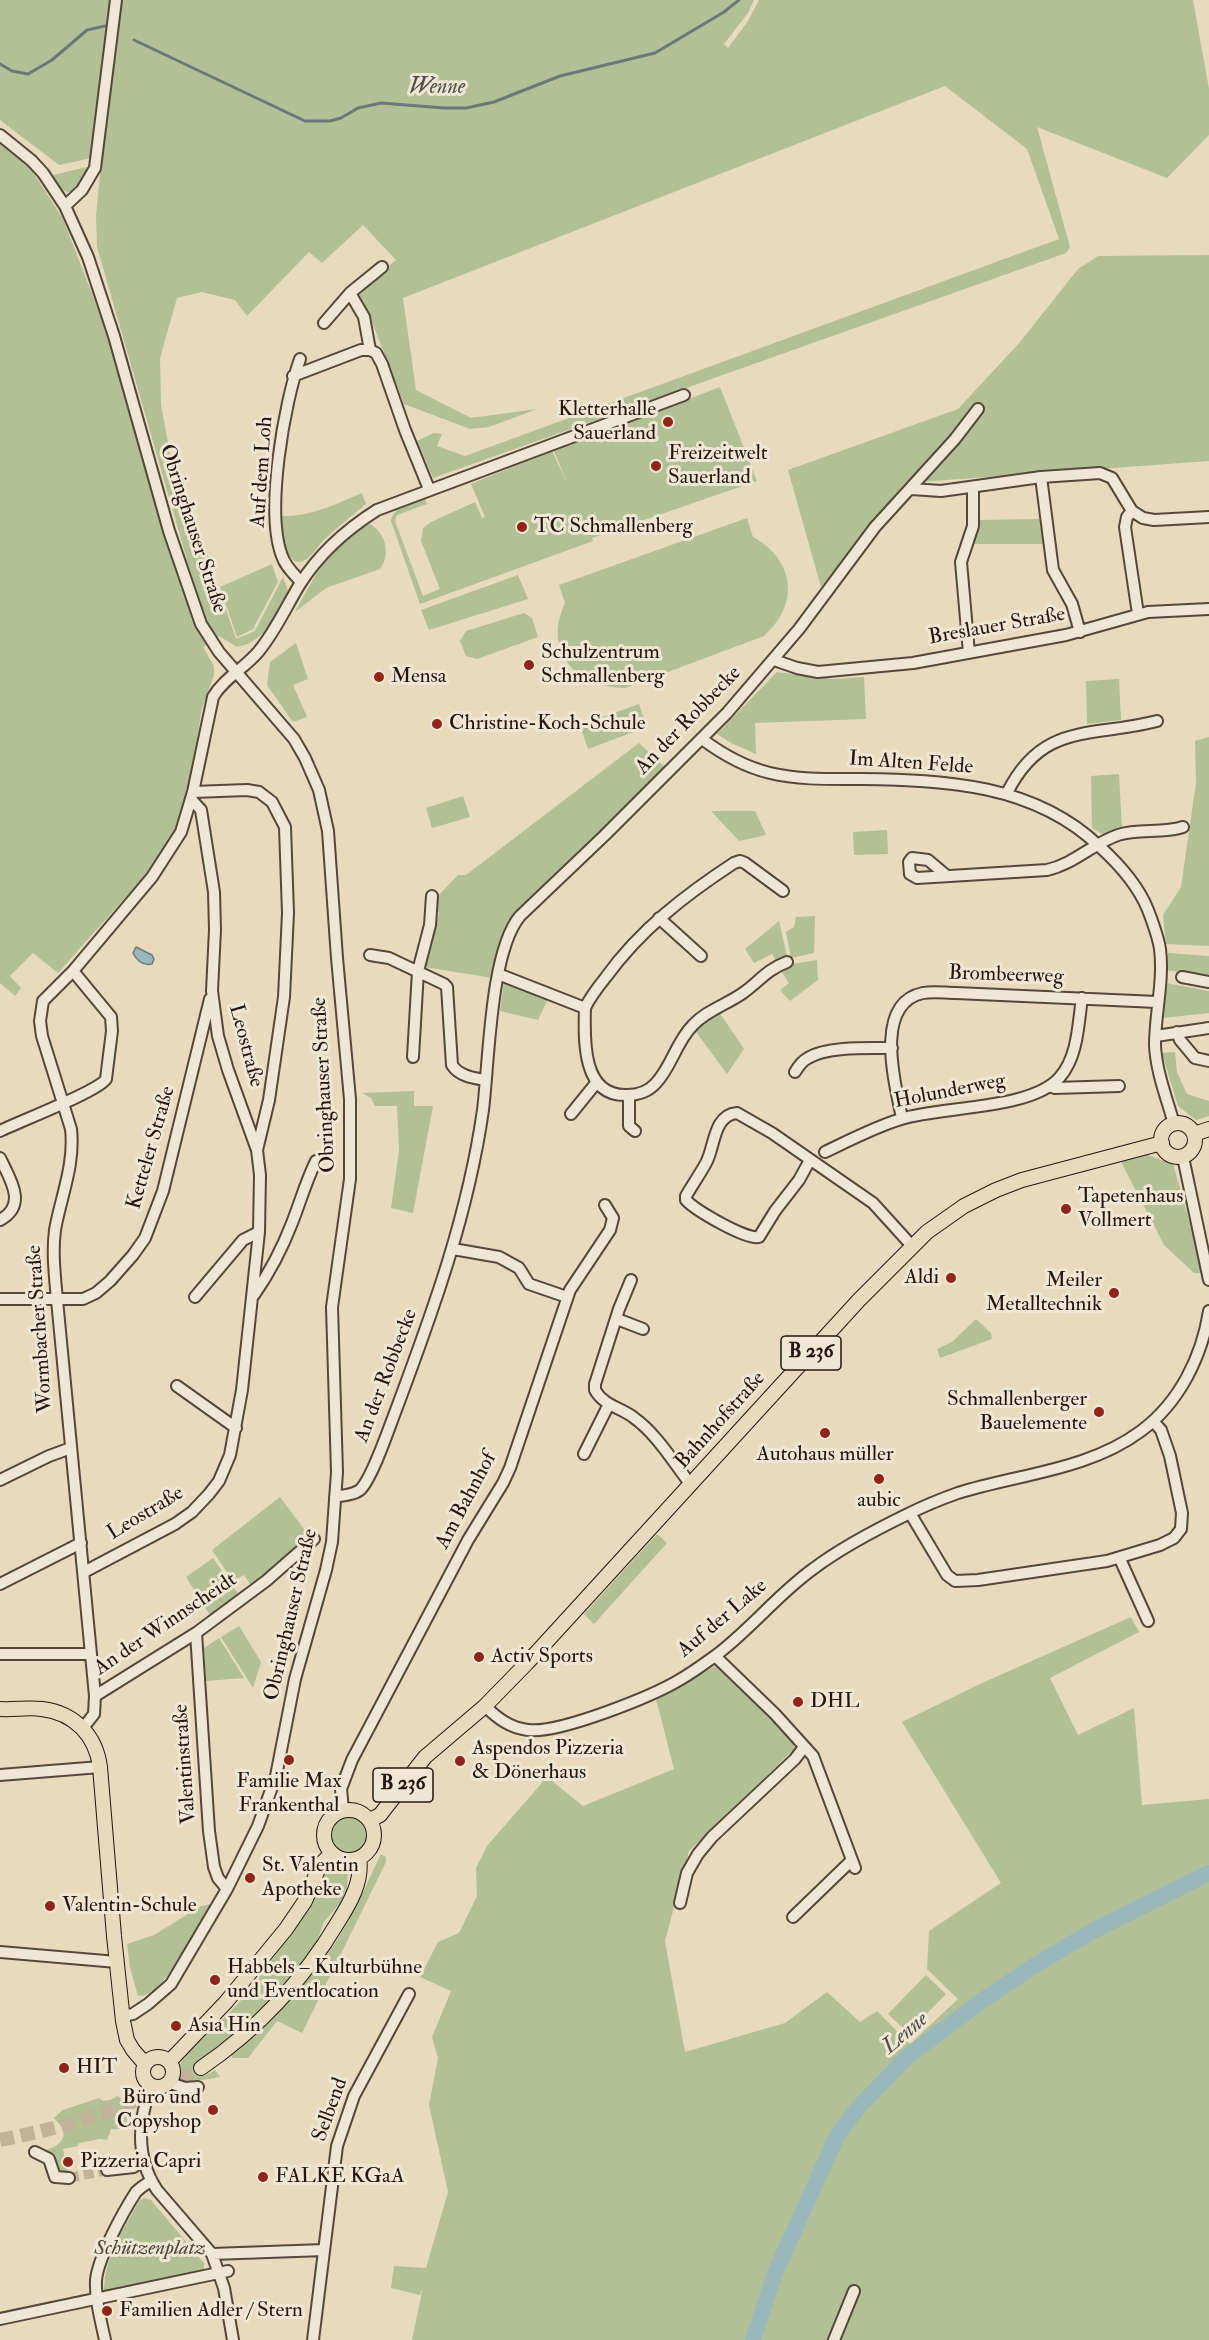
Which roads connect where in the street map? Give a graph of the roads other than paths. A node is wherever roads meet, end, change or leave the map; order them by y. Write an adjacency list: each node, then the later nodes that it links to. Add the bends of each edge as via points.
1 (116, 0): 3 (street, via 95,168 82,190)
2 (0, 135): 3 (street, Obringhauser Straße, via 38,167)
3 (65, 206): 24 (street, Obringhauser Straße, via 88,257 114,336 195,609 210,640)
4 (382, 267): 5 (street)
5 (350, 293): 6 (street); 7 (street, via 364,317)
6 (324, 323)
7 (370, 350): 9 (street); 14 (street, via 382,364)
8 (300, 359): 9 (street, Auf dem Loh)
9 (294, 375): 18 (street, Auf dem Loh, via 282,437 276,520 282,559)
10 (684, 395): 14 (street)
11 (978, 409): 15 (street, An der Robbecke)
12 (1041, 477): 13 (street); 16 (street, via 1106,474); 21 (street, Breslauer Straße, via 1053,570 1072,604)
13 (973, 487): 15 (street, via 934,492); 22 (street, via 973,526 962,562)
14 (429, 489): 18 (street, via 362,519 330,546)
15 (911, 489): 23 (street, An der Robbecke, via 875,528)
16 (1132, 511): 17 (street, via 1154,520); 20 (street, via 1125,526)
17 (1209, 517)
18 (301, 582): 24 (street, via 270,637)
19 (1209, 609): 20 (street)
20 (1138, 614): 21 (street)
21 (1080, 632): 22 (street, Breslauer Straße)
22 (969, 653): 23 (street, Breslauer Straße, via 818,672)
23 (774, 660): 26 (street, An der Robbecke)
24 (238, 673): 28 (street, Wormbacher Straße, via 213,697); 97 (street, Obringhauser Straße, via 294,739 305,758 319,790 328,831 352,1143 332,1307)
25 (1157, 721): 27 (street, via 1083,732 1048,745 1022,767)
26 (702, 739): 27 (street, Im Alten Felde, via 735,760 771,773 935,781); 40 (street, An der Robbecke, via 520,916 509,934)
27 (1007, 793): 30 (street, Im Alten Felde, via 1053,813)
28 (193, 795): 38 (street, Wormbacher Straße, via 181,832 163,862); 43 (street, Leostraße, via 201,810 214,892); 68 (street, via 259,792 272,802 285,827 288,883 284,997 269,1100)
29 (1183, 827): 30 (street, via 1120,834)
30 (1097, 843): 31 (street, via 1058,867); 45 (street, Im Alten Felde, via 1136,888 1148,910 1160,949)
31 (946, 876)
32 (783, 891): 34 (street, via 740,861)
33 (432, 896): 39 (street, via 430,925)
34 (659, 918): 36 (street); 46 (street, via 616,963)
35 (370, 955): 39 (street, via 389,958)
36 (701, 956)
37 (787, 962): 58 (street, via 769,970 743,993 696,1022 658,1081 645,1091)
38 (73, 971): 59 (street, Wormbacher Straße, via 50,992 40,1010 42,1036); 59 (street, via 111,1017 112,1031 105,1082)
39 (418, 971): 51 (street); 54 (street, via 447,987 454,1069)
40 (498, 975): 46 (street); 54 (street, An der Robbecke)
41 (1182, 977): 42 (street)
42 (1209, 982)
43 (212, 991): 68 (street, Leostraße, via 218,1036); 85 (street, Ketteler Straße, via 164,1191 145,1238 96,1293 83,1299)
44 (1082, 998): 45 (street, Brombeerweg); 50 (street, Brombeerweg, via 923,993 898,1009 892,1026); 56 (street, via 1071,1057)
45 (1157, 1002): 49 (street, Im Alten Felde)
46 (585, 1008): 55 (street, via 587,1059)
47 (1209, 1028): 48 (street)
48 (1177, 1032): 49 (street); 52 (street, via 1195,1059)
49 (1156, 1036): 62 (street, Im Alten Felde, via 1161,1080)
50 (892, 1048): 53 (street, via 817,1054); 61 (street, Brombeerweg)
51 (413, 1057)
52 (1209, 1060)
53 (795, 1072)
54 (485, 1080): 78 (street, An der Robbecke, via 472,1170)
55 (597, 1082): 58 (street, via 613,1093); 60 (street)
56 (1050, 1086): 57 (street, Holunderweg); 61 (street, Holunderweg, via 1021,1098)
57 (1119, 1086)
58 (628, 1095): 65 (street, via 629,1126)
59 (63, 1103): 64 (street); 85 (street, Wormbacher Straße, via 71,1130 72,1154 54,1244)
60 (571, 1114)
61 (902, 1118): 69 (street, Holunderweg)
62 (1174, 1124): 66 (main road, via 1188,1126); 67 (main road, via 1163,1133)
63 (1209, 1130): 66 (main road)
64 (0, 1131)
65 (635, 1131)
66 (1194, 1134): 70 (main road, via 1195,1145)
67 (1161, 1143): 70 (main road, via 1167,1153); 77 (main road, Bahnhofstraße / B 236, via 996,1190 952,1214)
68 (257, 1150): 76 (street, Leostraße)
69 (825, 1152)
70 (1183, 1157): 80 (street)
71 (0, 1158): 75 (street, via 16,1194 12,1209)
72 (810, 1160): 72 (street, via 750,1119 731,1113 716,1131 707,1161 686,1200 747,1237 759,1237); 77 (street, via 873,1203)
73 (316, 1161): 83 (street, via 279,1253)
74 (605, 1205): 82 (street, Am Bahnhof, via 613,1218 609,1230)
75 (0, 1220)
76 (259, 1232): 81 (street, via 243,1240); 83 (street, Leostraße)
77 (912, 1246): 96 (main road, Bahnhofstraße / B 236)
78 (453, 1249): 82 (street, via 499,1257 519,1268 529,1284); 97 (street, An der Robbecke, via 437,1301 367,1479 357,1492)
79 (631, 1280): 87 (street)
80 (1209, 1280)
81 (195, 1297)
82 (567, 1297): 116 (street, Am Bahnhof, via 506,1476 352,1760 340,1789)
83 (252, 1298): 92 (street, Leostraße)
84 (0, 1299): 85 (street, Ketteler Straße)
85 (57, 1300): 93 (street, Wormbacher Straße)
86 (1209, 1311): 91 (street, Auf der Lake, via 1189,1374)
87 (617, 1319): 88 (street); 90 (street, via 595,1384 598,1395)
88 (643, 1329)
89 (177, 1386): 92 (street)
90 (609, 1404): 94 (street); 96 (street, via 634,1418)
91 (1153, 1421): 98 (street, Auf der Lake, via 1102,1454 958,1493); 101 (street, via 1161,1430 1172,1463 1182,1513 1181,1528 1174,1538 1160,1545)
92 (236, 1428): 102 (street, Leostraße, via 219,1481 192,1512)
93 (71, 1449): 95 (street); 100 (street, Wormbacher Straße)
94 (584, 1454)
95 (0, 1480)
96 (691, 1485): 110 (main road, Bahnhofstraße / B 236)
97 (335, 1497): 120 (street, Obringhauser Straße, via 330,1555 295,1679 276,1776 258,1826)
98 (910, 1513): 101 (street, via 947,1575 955,1581); 108 (street, Auf der Lake, via 814,1568)
99 (314, 1539): 105 (street, An der Winnscheidt)
100 (81, 1543): 102 (street, Wormbacher Straße); 103 (street)
101 (1120, 1558): 104 (street)
102 (84, 1572): 107 (street, Wormbacher Straße)
103 (0, 1584)
104 (1148, 1621)
105 (196, 1633): 109 (street, An der Winnscheidt); 120 (street, Valentinstraße, via 209,1831 214,1867)
106 (0, 1654): 107 (street)
107 (91, 1654): 109 (street, Wormbacher Straße)
108 (715, 1656): 110 (street, Auf der Lake, via 664,1688 556,1728 516,1727); 113 (street)
109 (94, 1696): 112 (street, Wormbacher Straße, via 94,1714)
110 (485, 1706): 117 (main road, Bahnhofstraße / B 236, via 425,1757 380,1815)
111 (0, 1709): 112 (main road, via 44,1709 66,1716)
112 (83, 1728): 114 (main road, via 96,1748)
113 (804, 1747): 121 (street, via 698,1854 687,1873); 122 (street, via 818,1763 853,1864)
114 (100, 1767): 115 (street); 124 (main road)
115 (0, 1776)
116 (343, 1810): 117 (main road, via 358,1811); 118 (main road, via 333,1815 326,1826 325,1840)
117 (370, 1820): 119 (main road, via 374,1842)
118 (332, 1853): 119 (main road, via 344,1859); 127 (main road, via 320,1866 305,1901 286,1929 226,2002)
119 (359, 1858): 129 (main road, via 354,1893 308,1969 262,2020)
120 (227, 1889): 126 (street, Obringhauser Straße, via 167,1989 133,2014)
121 (680, 1903)
122 (793, 1917)
123 (0, 1952): 124 (street)
124 (117, 1962): 126 (main road)
125 (409, 1994): 138 (street, Selbend, via 354,2096 336,2152)
126 (123, 2016): 128 (main road, via 127,2040)
127 (170, 2061): 128 (main road, via 158,2056); 130 (main road, via 174,2074)
128 (145, 2064): 131 (main road, via 144,2078)
129 (201, 2068)
130 (170, 2083): 131 (main road); 132 (street)
131 (151, 2086): 137 (street, via 141,2137 142,2158)
132 (198, 2088)
133 (35, 2152): 136 (street, via 49,2159 55,2176)
134 (134, 2167): 135 (street)
135 (107, 2170)
136 (69, 2178)
137 (151, 2181): 139 (street); 142 (street, via 135,2194 106,2248 98,2268)
138 (324, 2250): 139 (street); 146 (street, Selbend)
139 (212, 2254): 140 (street)
140 (224, 2273): 142 (street); 145 (street)
141 (854, 2291): 147 (street)
142 (97, 2300): 143 (street); 144 (street)
143 (0, 2319)
144 (105, 2340)
145 (233, 2340)
146 (313, 2340)
147 (834, 2340)

